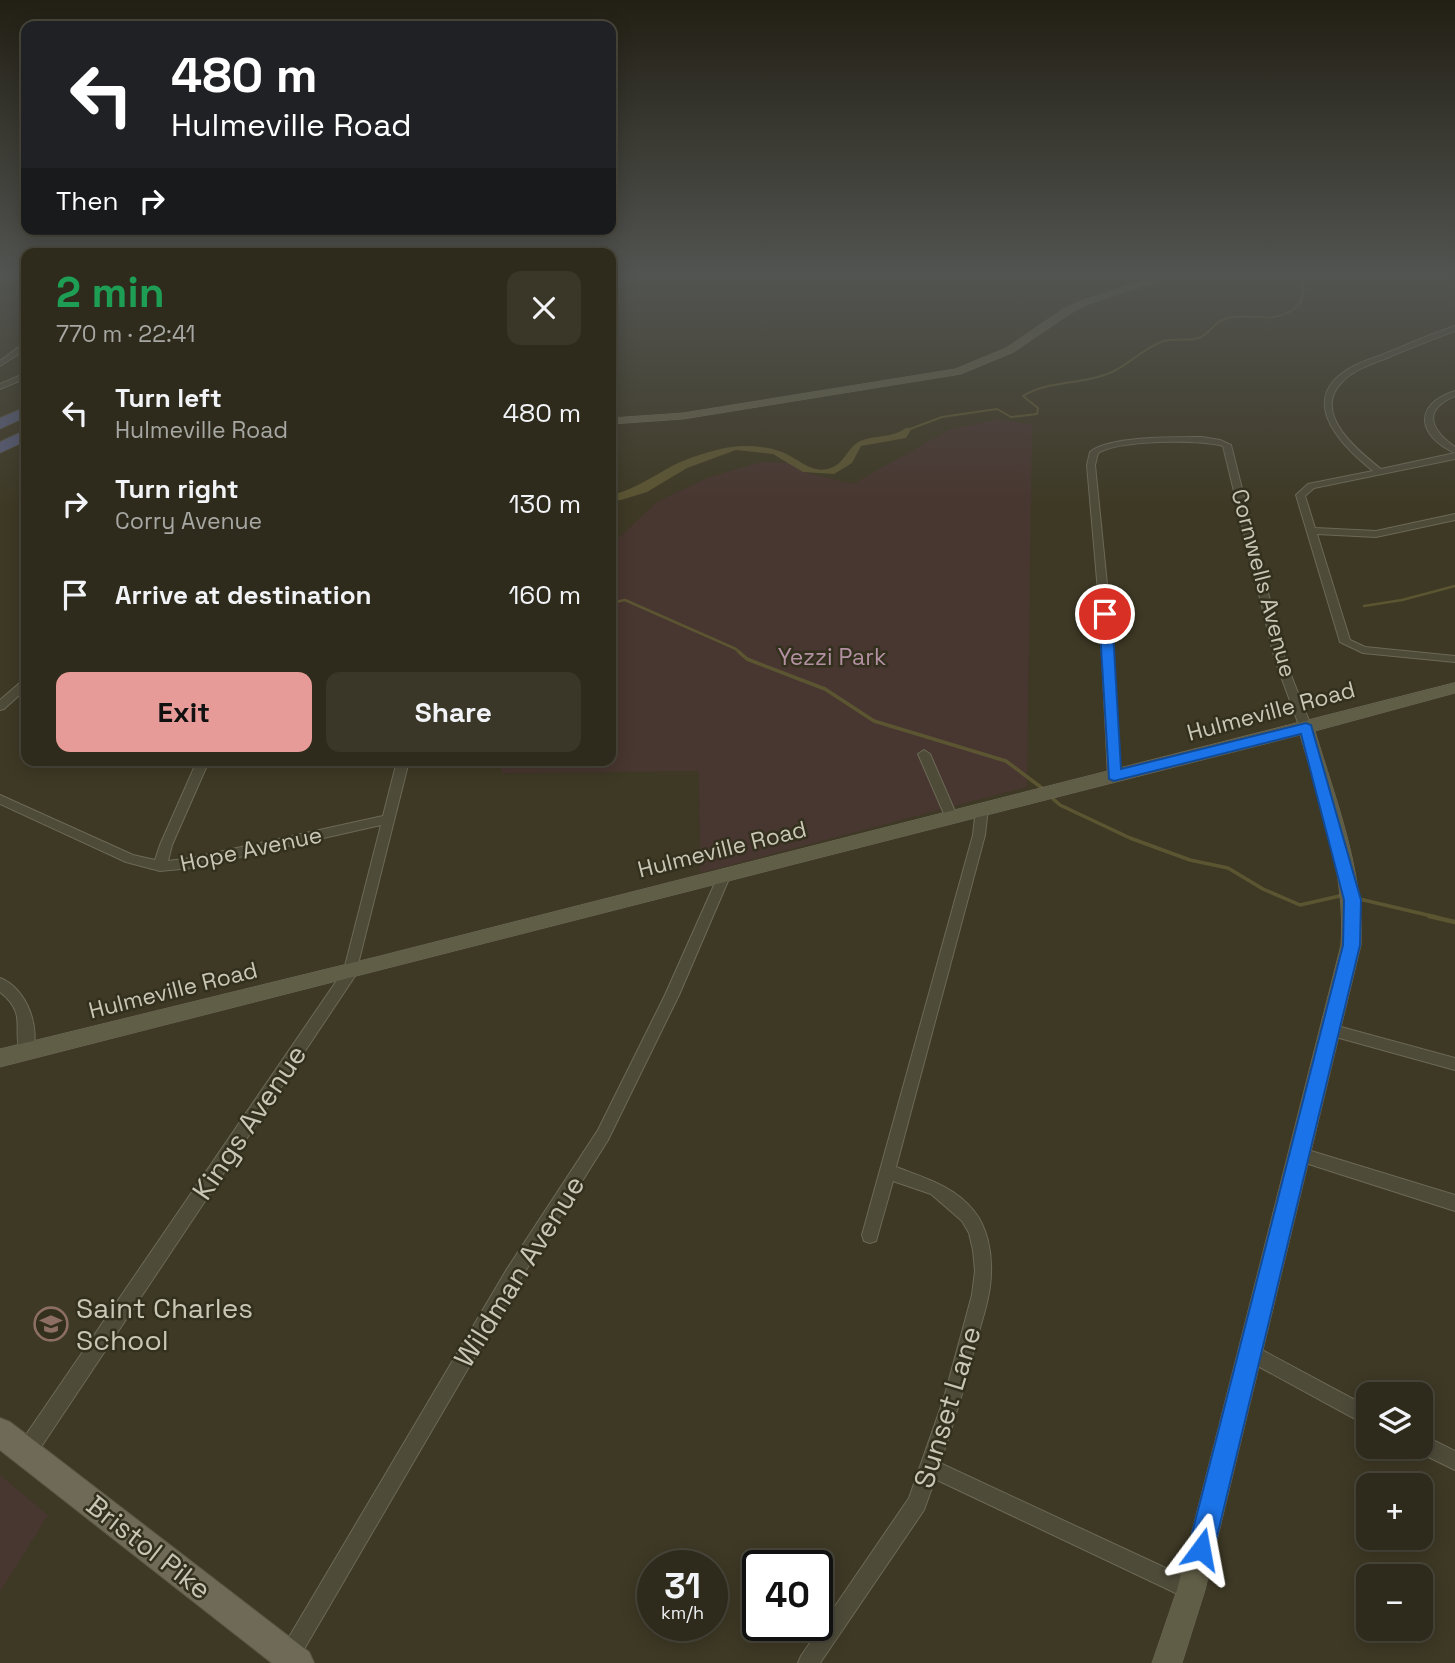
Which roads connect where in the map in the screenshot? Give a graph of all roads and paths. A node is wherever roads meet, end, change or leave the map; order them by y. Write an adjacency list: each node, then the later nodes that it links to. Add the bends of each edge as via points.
1 (1001, 354): 9 (street, via 957,372 703,413)
2 (1392, 354): 17 (street, via 1342,376 1327,404 1332,424 1353,451)
3 (21, 378): 5 (street)
4 (0, 379): 5 (street)
5 (14, 381): 6 (street)
6 (0, 387)
7 (1455, 394): 16 (street, via 1437,401 1427,416 1437,437)
8 (21, 414): 10 (highway)
9 (616, 421)
10 (0, 424)
11 (21, 426): 14 (highway)
12 (21, 438): 14 (highway)
13 (1221, 442): 24 (street, Cornwells Avenue, via 1229,449 1280,660); 28 (street, via 1143,443 1097,449 1091,457)
14 (2, 446): 15 (highway)
15 (21, 447)
16 (1455, 454): 17 (street)
17 (1380, 472): 19 (street, via 1302,491)
18 (1455, 517): 19 (street, via 1376,534)
19 (1310, 531): 20 (street, via 1349,645)
20 (1455, 659)
21 (21, 687): 23 (street)
22 (1455, 688): 24 (street, Hulmeville Road)
23 (0, 706)
24 (1306, 728): 28 (street, Hulmeville Road); 37 (street, Cornwells Avenue, via 1352,897 1351,945)
25 (923, 754): 31 (street)
26 (201, 766): 33 (street)
27 (402, 766): 32 (street, Kings Avenue)
28 (1114, 776): 30 (street, Hulmeville Road)
29 (0, 799): 33 (street, Hope Avenue, via 130,859)
30 (982, 808): 31 (street, Hulmeville Road); 42 (street, via 979,835)
31 (951, 816): 34 (street, Hulmeville Road)
32 (389, 819): 33 (street, Hope Avenue); 35 (street, Kings Avenue)
33 (160, 866)
34 (725, 874): 35 (street, Hulmeville Road); 53 (street, Wildman Avenue, via 603,1135 513,1275)
35 (350, 972): 38 (street, Hulmeville Road); 49 (street, Kings Avenue)
36 (0, 984): 38 (street, via 19,1000 25,1013)
37 (1331, 1030): 40 (street); 41 (street, Cornwells Avenue)
38 (26, 1051): 39 (street, Hulmeville Road)
39 (0, 1058)
40 (1455, 1064)
41 (1298, 1154): 43 (street); 45 (street, Cornwells Avenue)
42 (886, 1171): 44 (street); 51 (street, Sunset Lane, via 936,1189 955,1203 972,1222 981,1250 980,1295)
43 (1455, 1203)
44 (870, 1235)
45 (1249, 1352): 46 (street); 52 (street, Cornwells Avenue)
46 (1356, 1410)
47 (0, 1432): 49 (main road, Bristol Pike)
48 (1433, 1449): 50 (street)
49 (26, 1452): 53 (main road, Bristol Pike)
50 (1455, 1461)
51 (931, 1468): 52 (street); 54 (street, Sunset Lane, via 917,1503)
52 (1191, 1591): 55 (street, Cornwells Avenue)
53 (294, 1660)
54 (808, 1663)
55 (1167, 1663)

